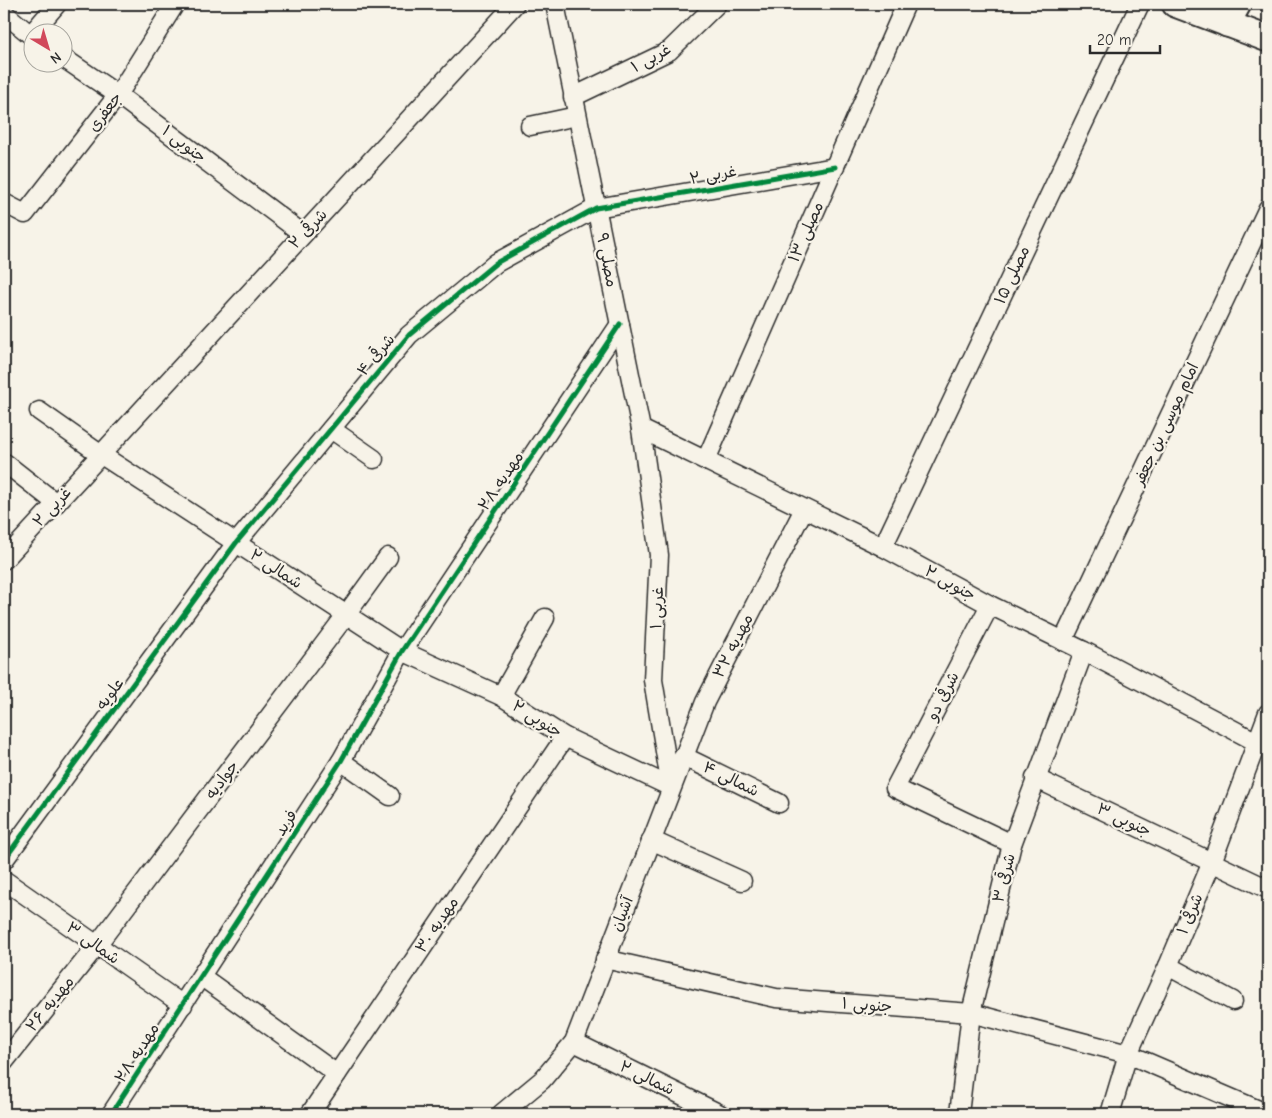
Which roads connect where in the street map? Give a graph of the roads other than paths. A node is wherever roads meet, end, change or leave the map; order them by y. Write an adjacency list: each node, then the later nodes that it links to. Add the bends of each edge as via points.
1 (57, 4): 11 (street)
2 (175, 4): 15 (street, جعفری)
3 (515, 4): 23 (street, ۲ شرقی)
4 (555, 4): 16 (street, مصلی ۹)
5 (717, 4): 16 (street, ۱ غربی, via 669,51)
6 (906, 4): 19 (street, مصلی ۱۳)
7 (1140, 4): 35 (street, مصلی ۱۵)
8 (1175, 4): 10 (main road)
9 (4, 12): 12 (street)
10 (1232, 14): 13 (main road)
11 (42, 22)
12 (22, 26)
13 (1268, 39)
14 (72, 64): 15 (street, ۱ جنوبی)
15 (118, 95): 20 (street, جعفری, via 26,214); 23 (street, ۱ جنوبی)
16 (574, 96): 17 (street, مصلی ۹)
17 (577, 116): 18 (street); 21 (street, مصلی ۹)
18 (530, 126)
19 (834, 167): 21 (street, ۲ غربی); 30 (street, مصلی ۱۳)
20 (4, 204)
21 (596, 208): 24 (street, مصلی ۹); 26 (street, ۴ شرقی, via 496,263 409,335)
22 (1268, 208): 41 (street, امام موسی بن جعفر)
23 (303, 234): 28 (street, ۲ شرقی)
24 (620, 324): 27 (street, مصلی ۹); 42 (street, مهدیه ۲۸)
25 (39, 411): 28 (street, ۲ شمالی)
26 (331, 429): 29 (street); 34 (street, ۴ شرقی)
27 (641, 429): 30 (street, جنوبی ۲); 51 (street, ۱ غربی, via 659,555 653,680)
28 (100, 454): 32 (street, ۲ غربی); 34 (street, ۲ شمالی)
29 (374, 459)
30 (706, 460): 33 (street, جنوبی ۲)
31 (5, 463): 32 (street)
32 (56, 503): 37 (street, ۲ غربی)
33 (804, 509): 35 (street, جنوبی ۲); 48 (street, مهدیه ۳۲, via 705,702)
34 (236, 543): 39 (street, ۲ شمالی); 56 (street, علویه)
35 (883, 546): 38 (street, جنوبی ۲)
36 (388, 556): 39 (street, جوادیه)
37 (4, 560)
38 (990, 605): 41 (street, جنوبی ۲); 55 (street, شرقی دو, via 895,788)
39 (346, 615): 42 (street, ۲ شمالی); 61 (street, جوادیه)
40 (545, 618): 44 (street)
41 (1063, 641): 43 (street, جنوبی ۲)
42 (402, 651): 44 (street, ۲ جنوبی); 49 (street, فرید)
43 (1084, 651): 47 (street, جنوبی ۲); 50 (street, شرقی ۳)
44 (501, 696): 46 (street, ۲ جنوبی)
45 (1268, 712): 47 (street, شرقی ۱)
46 (564, 737): 51 (street, ۲ جنوبی); 71 (street, مهدیه ۳۰)
47 (1262, 746): 57 (street, شرقی ۱)
48 (683, 756): 51 (street, مهدیه ۳۲); 53 (street, شمالی ۴)
49 (341, 761): 52 (street); 64 (street, فرید)
50 (1035, 778): 55 (street, شرقی ۳); 57 (street, جنوبی ۳)
51 (671, 787): 54 (street, آشیان)
52 (390, 796)
53 (779, 803)
54 (651, 840): 59 (street); 62 (street, آشیان)
55 (1012, 844): 67 (street, شرقی ۳)
56 (4, 860)
57 (1212, 862): 60 (street, جنوبی ۳); 63 (street, شرقی ۱)
58 (4, 880): 61 (street, ۳ شمالی)
59 (742, 881)
60 (1268, 889)
61 (97, 945): 66 (street, ۳ شمالی); 70 (street, مهدیه ۲۶)
62 (605, 959): 67 (street, جنوبی ۱, via 776,998); 68 (street, آشیان)
63 (1168, 966): 65 (street); 69 (street, شرقی ۱)
64 (202, 977): 66 (street, فرید); 71 (street)
65 (1233, 1001)
66 (183, 1005): 73 (street, مهدیه ۲۸)
67 (971, 1013): 69 (street, جنوبی ۱); 77 (street, شرقی ۳)
68 (574, 1042): 72 (street, شمالی ۲); 75 (street, via 542,1080)
69 (1128, 1054): 78 (street, شرقی ۱); 79 (street, جنوبی ۱)
70 (4, 1062)
71 (336, 1074): 74 (street, مهدیه ۳۰)
72 (695, 1109): 76 (street, شمالی ۲)
73 (111, 1114)
74 (310, 1114)
75 (501, 1114)
76 (720, 1114)
77 (959, 1114)
78 (1110, 1114)
79 (1268, 1114)

